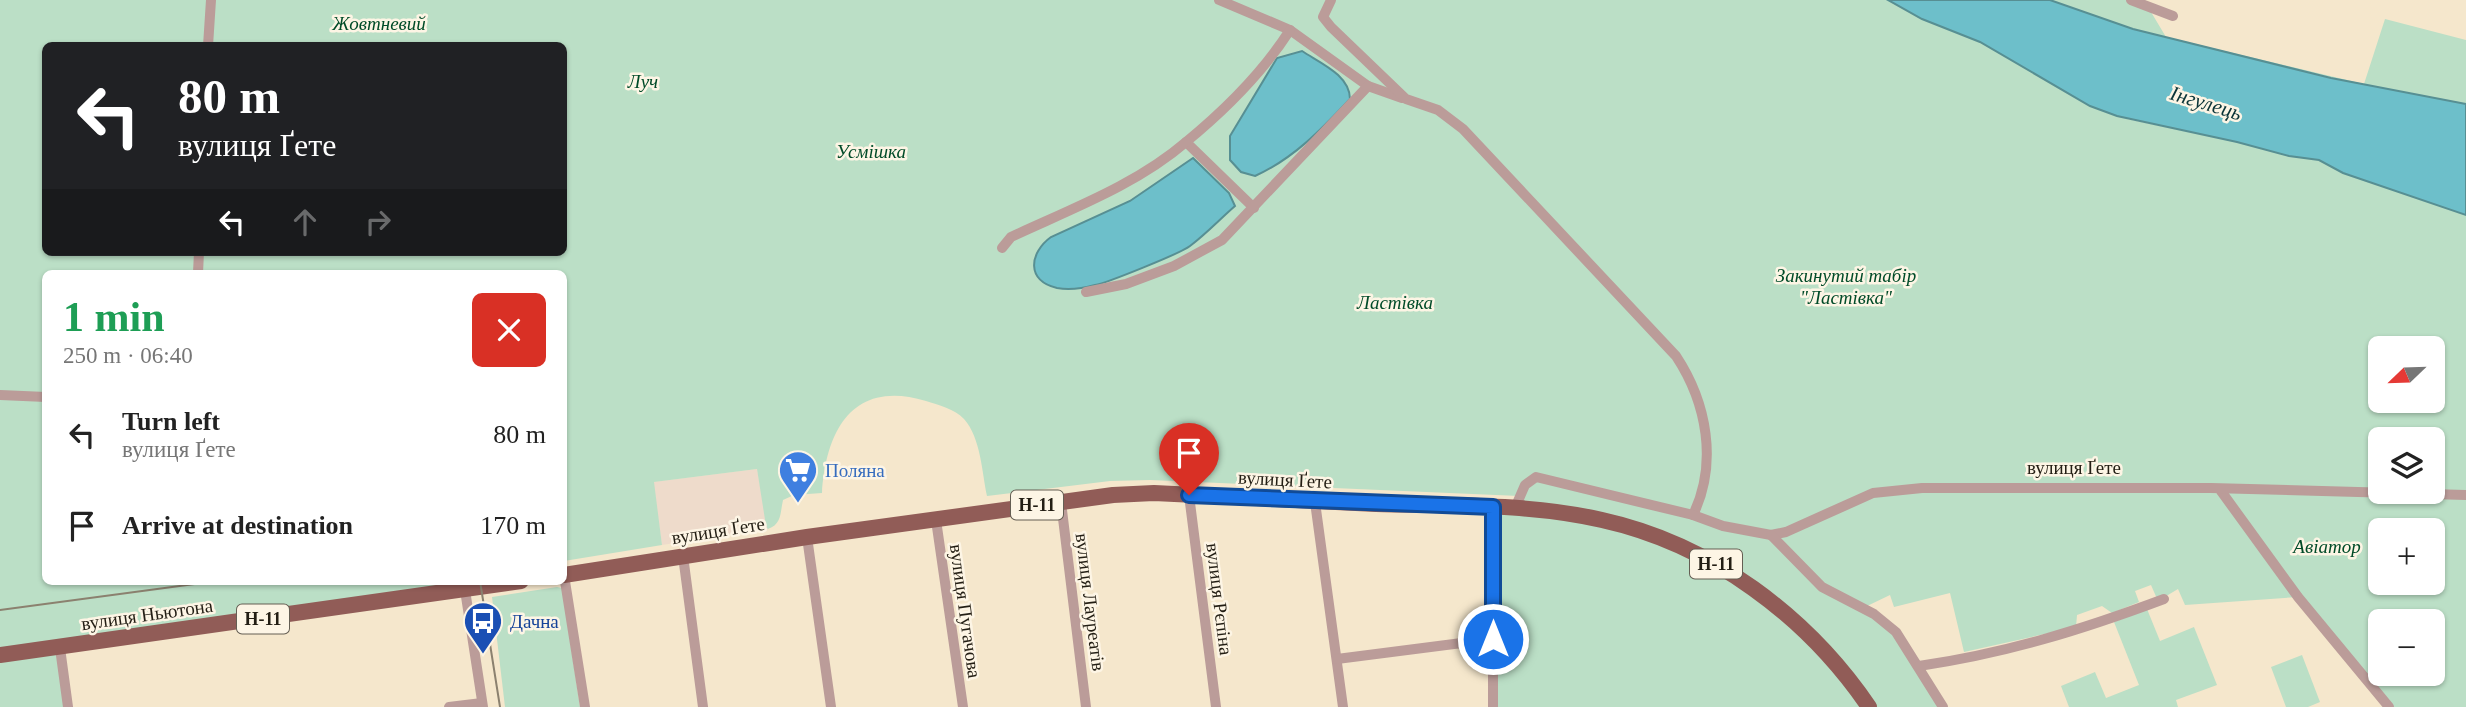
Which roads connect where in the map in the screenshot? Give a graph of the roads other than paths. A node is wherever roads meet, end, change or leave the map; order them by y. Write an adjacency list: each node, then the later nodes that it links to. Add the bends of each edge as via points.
1 (211, 0): 7 (street)
2 (1219, 0): 6 (street)
3 (1331, 0): 9 (street, via 1325,20)
4 (2131, 0): 5 (street)
5 (2173, 16)
6 (1290, 30): 8 (street); 10 (street, via 1216,117)
7 (208, 42)
8 (1368, 86): 9 (street); 11 (street)
9 (1406, 99): 23 (street, via 1438,110 1463,128 1676,356 1692,381 1704,414 1706,477)
10 (1186, 142): 11 (street); 12 (street, via 1168,158 1110,191 1011,237)
11 (1254, 208): 13 (street, via 1222,240 1174,266 1126,284)
12 (1002, 248)
13 (1086, 292)
14 (0, 395): 15 (street)
15 (42, 397)
16 (2221, 491): 18 (street, вулиця Ґете); 25 (street, вулиця Ґете, via 1888,491 1857,498 1799,527); 51 (street, via 2298,597)
17 (1189, 495): 19 (main road, вулиця Ґете / Н-11, via 1113,495); 20 (main road, вулиця Ґете / Н-11); 46 (street, вулиця Рєпіна)
18 (2466, 495)
19 (1060, 502): 24 (main road, вулиця Ґете / Н-11); 45 (street, вулиця Лауреатів)
20 (1315, 502): 21 (main road, вулиця Ґете / Н-11); 36 (street)
21 (1493, 507): 22 (main road, вулиця Ґете / Н-11); 33 (street)
22 (1515, 509): 23 (street, вулиця Ґете, via 1525,485 1536,477); 49 (main road, Н-11, via 1602,519 1639,529 1714,563 1803,628)
23 (1693, 515): 25 (street, вулиця Ґете)
24 (936, 520): 26 (main road, вулиця Ґете / Н-11); 44 (street, вулиця Пугачова)
25 (1771, 535): 37 (street, via 1822,587 1886,623)
26 (807, 537): 27 (main road, вулиця Ґете / Н-11); 43 (street)
27 (683, 556): 28 (main road, вулиця Ґете / Н-11); 42 (street)
28 (567, 575)
29 (497, 585): 31 (main road, Н-11)
30 (566, 585): 41 (street)
31 (466, 590): 34 (main road, вулиця Ньютона / Н-11); 38 (street)
32 (2164, 599): 37 (street, via 2073,633)
33 (1493, 639): 36 (street); 48 (street)
34 (60, 648): 35 (main road, вулиця Ньютона / Н-11); 39 (street)
35 (0, 655)
36 (1337, 659): 47 (street)
37 (1919, 666): 50 (street)
38 (483, 705): 40 (street)
39 (68, 707)
40 (449, 707)
41 (585, 707)
42 (703, 707)
43 (831, 707)
44 (963, 707)
45 (1086, 707)
46 (1216, 707)
47 (1343, 707)
48 (1493, 707)
49 (1869, 707)
50 (1943, 707)
51 (2389, 707)

